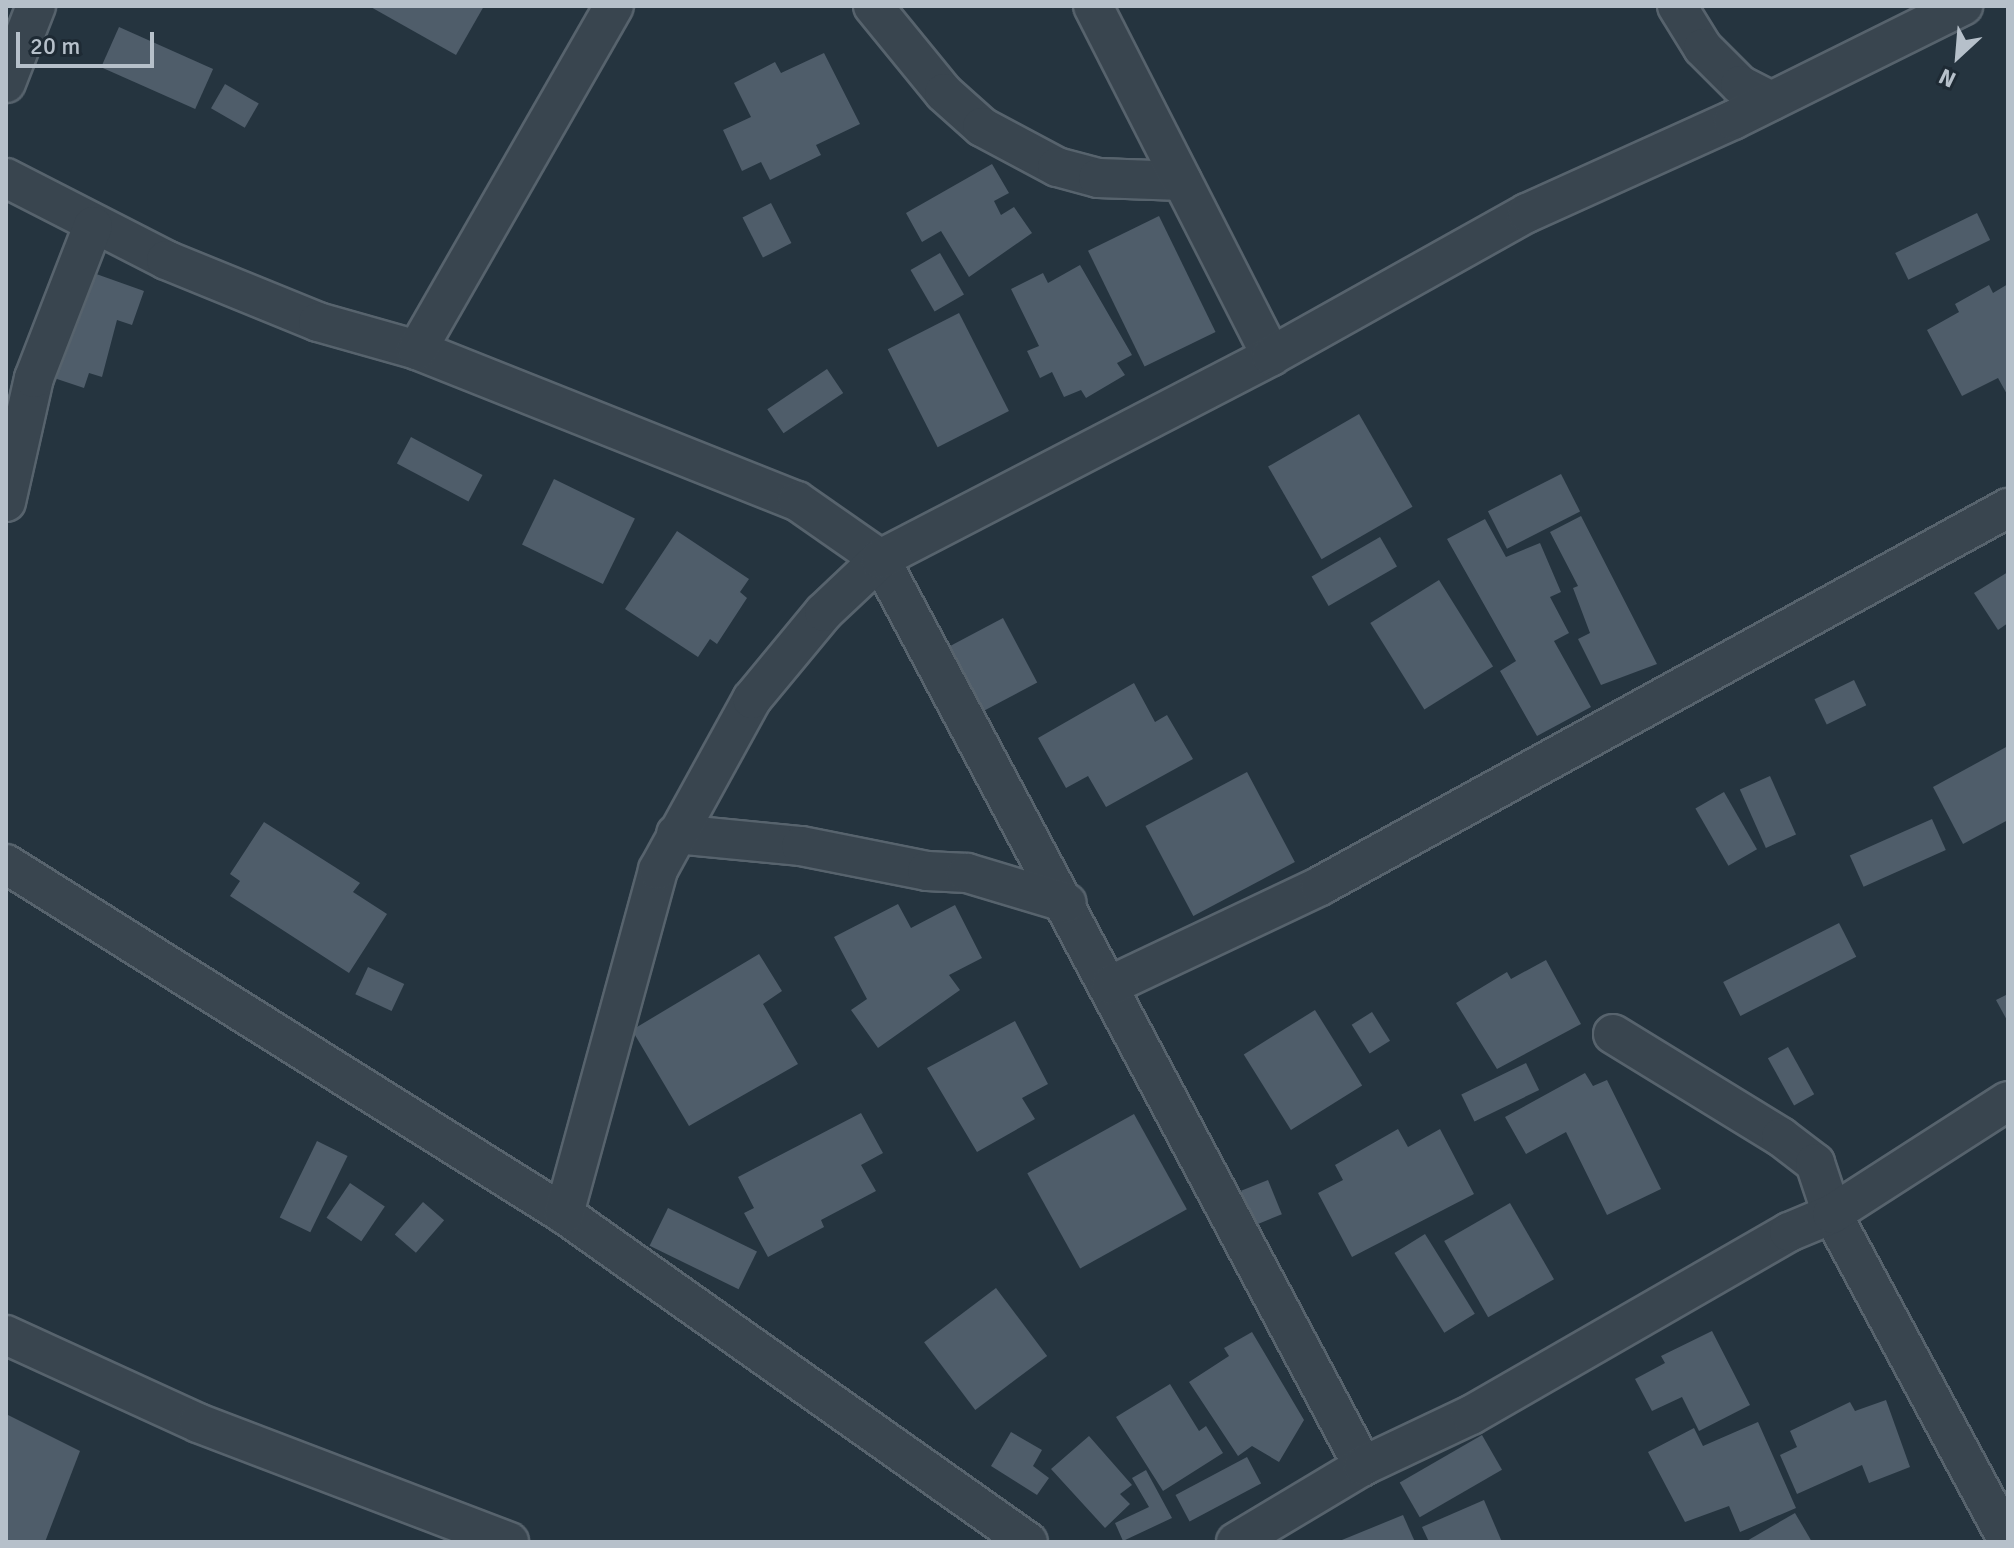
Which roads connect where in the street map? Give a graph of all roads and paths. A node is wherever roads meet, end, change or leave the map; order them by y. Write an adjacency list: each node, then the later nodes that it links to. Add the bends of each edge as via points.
1 (36, 6): 7 (street)
2 (614, 6): 12 (street)
3 (873, 6): 10 (street, via 944,93 982,127 1057,167 1098,178)
4 (1093, 6): 10 (street)
5 (1677, 6): 8 (street, via 1703,48 1740,85)
6 (1963, 6): 8 (street)
7 (6, 83)
8 (1771, 101): 13 (street, via 1527,213)
9 (6, 178): 11 (street)
10 (1182, 181): 13 (street)
11 (93, 226): 12 (street, via 318,322); 14 (street, via 34,378)
12 (417, 350): 16 (street, via 797,501)
13 (1271, 356): 16 (street)
14 (6, 502)
15 (2008, 508): 20 (street, via 1320,886)
16 (880, 559): 17 (street, via 824,612 752,699); 19 (street)
17 (676, 834): 19 (street, via 760,840 967,873); 23 (street, via 658,870)
18 (6, 864): 23 (street)
19 (1067, 903): 20 (street)
20 (1111, 985): 26 (street)
21 (1613, 1034): 24 (street, via 1815,1163)
22 (2008, 1101): 24 (street)
23 (564, 1214): 29 (street)
24 (1832, 1214): 26 (street, via 1789,1232 1471,1415); 27 (street)
25 (6, 1335): 28 (street, via 198,1423)
26 (1363, 1466): 30 (street)
27 (2008, 1541)
28 (509, 1542)
29 (1028, 1542)
30 (1236, 1542)

